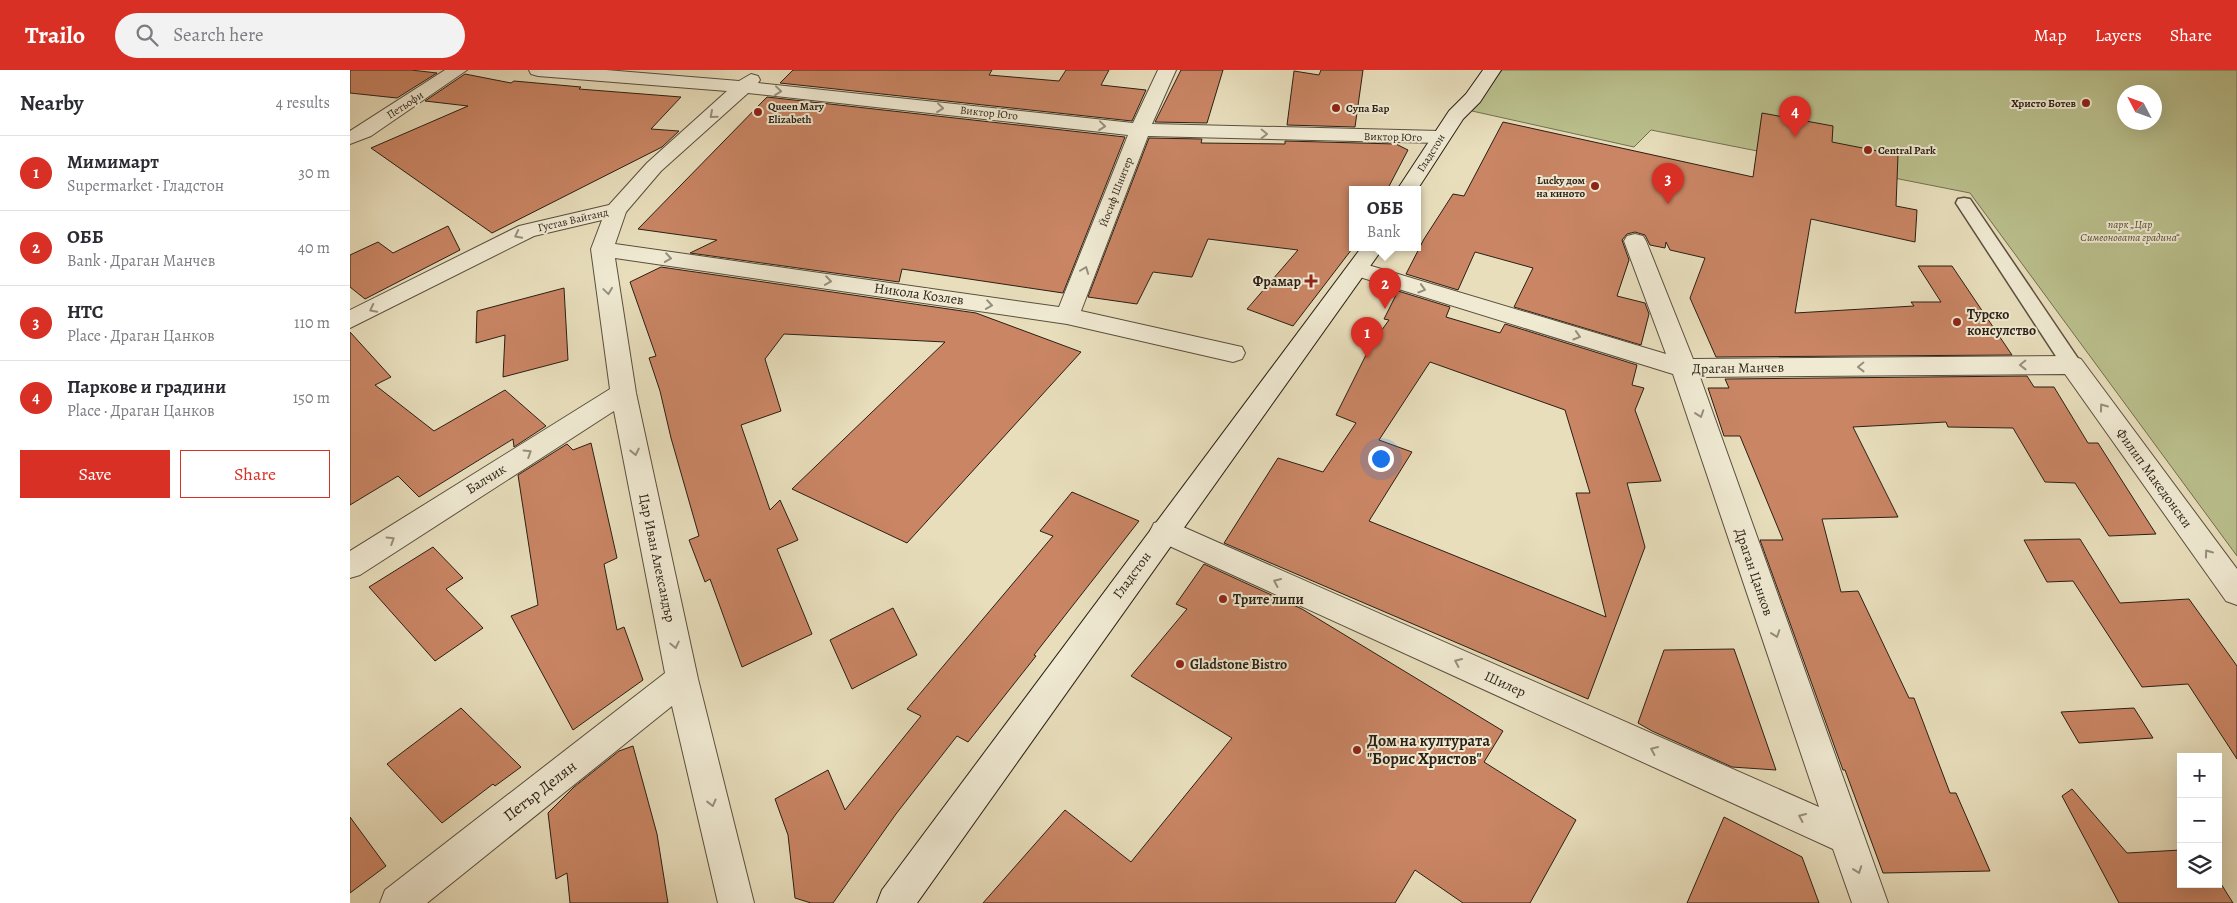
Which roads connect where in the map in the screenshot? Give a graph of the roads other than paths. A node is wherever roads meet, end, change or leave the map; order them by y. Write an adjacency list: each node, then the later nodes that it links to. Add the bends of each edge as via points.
1 (458, 70): 11 (street, Петьофи)
2 (538, 70): 7 (street, Виктор Юго)
3 (761, 70): 7 (street, Густав Вайганд)
4 (1167, 70): 9 (street, Йосиф Шнитер)
5 (1472, 70): 8 (street, Гладстон, via 1462,90)
6 (1492, 70): 8 (street, Гладстон, via 1473,98)
7 (745, 87): 9 (street, Виктор Юго, one-way to 9); 14 (street, Густав Вайганд, one-way to 14, via 654,167)
8 (1456, 115): 10 (street, Гладстон)
9 (1140, 130): 10 (street, Виктор Юго, one-way to 10); 18 (street, Йосиф Шнитер, one-way to 9)
10 (1440, 137): 12 (street, Гладстон)
11 (350, 138)
12 (1410, 186)
13 (1964, 202): 21 (lane)
14 (616, 210): 16 (street, Цар Иван Александър); 19 (street, Густав Вайганд, one-way to 19, via 527,231)
15 (1635, 241): 22 (street, Драган Цанков)
16 (602, 249): 18 (street, Никола Козлев, one-way to 18); 23 (street, Цар Иван Александър, one-way to 23)
17 (1365, 258): 22 (street, Драган Манчев, one-way to 22); 24 (street, Гладстон)
18 (1068, 316): 20 (street, Никола Козлев)
19 (350, 320)
20 (1233, 353)
21 (2072, 365): 22 (street, Драган Манчев, one-way to 22); 26 (street, Филип Македонски, one-way to 21)
22 (1684, 368): 28 (street, Драган Цанков, one-way to 28)
23 (623, 393): 25 (street, Балчик, one-way to 23); 27 (street, Цар Иван Александър, one-way to 27)
24 (1164, 531): 28 (street, Шилер, one-way to 24); 31 (street, Гладстон)
25 (350, 566)
26 (2237, 592)
27 (682, 679): 29 (street, Петър Делян); 30 (street, Цар Иван Александър, one-way to 30)
28 (1847, 837): 32 (street, Драган Цанков, one-way to 32)
29 (398, 903)
30 (736, 903)
31 (895, 903)
32 (1870, 903)

